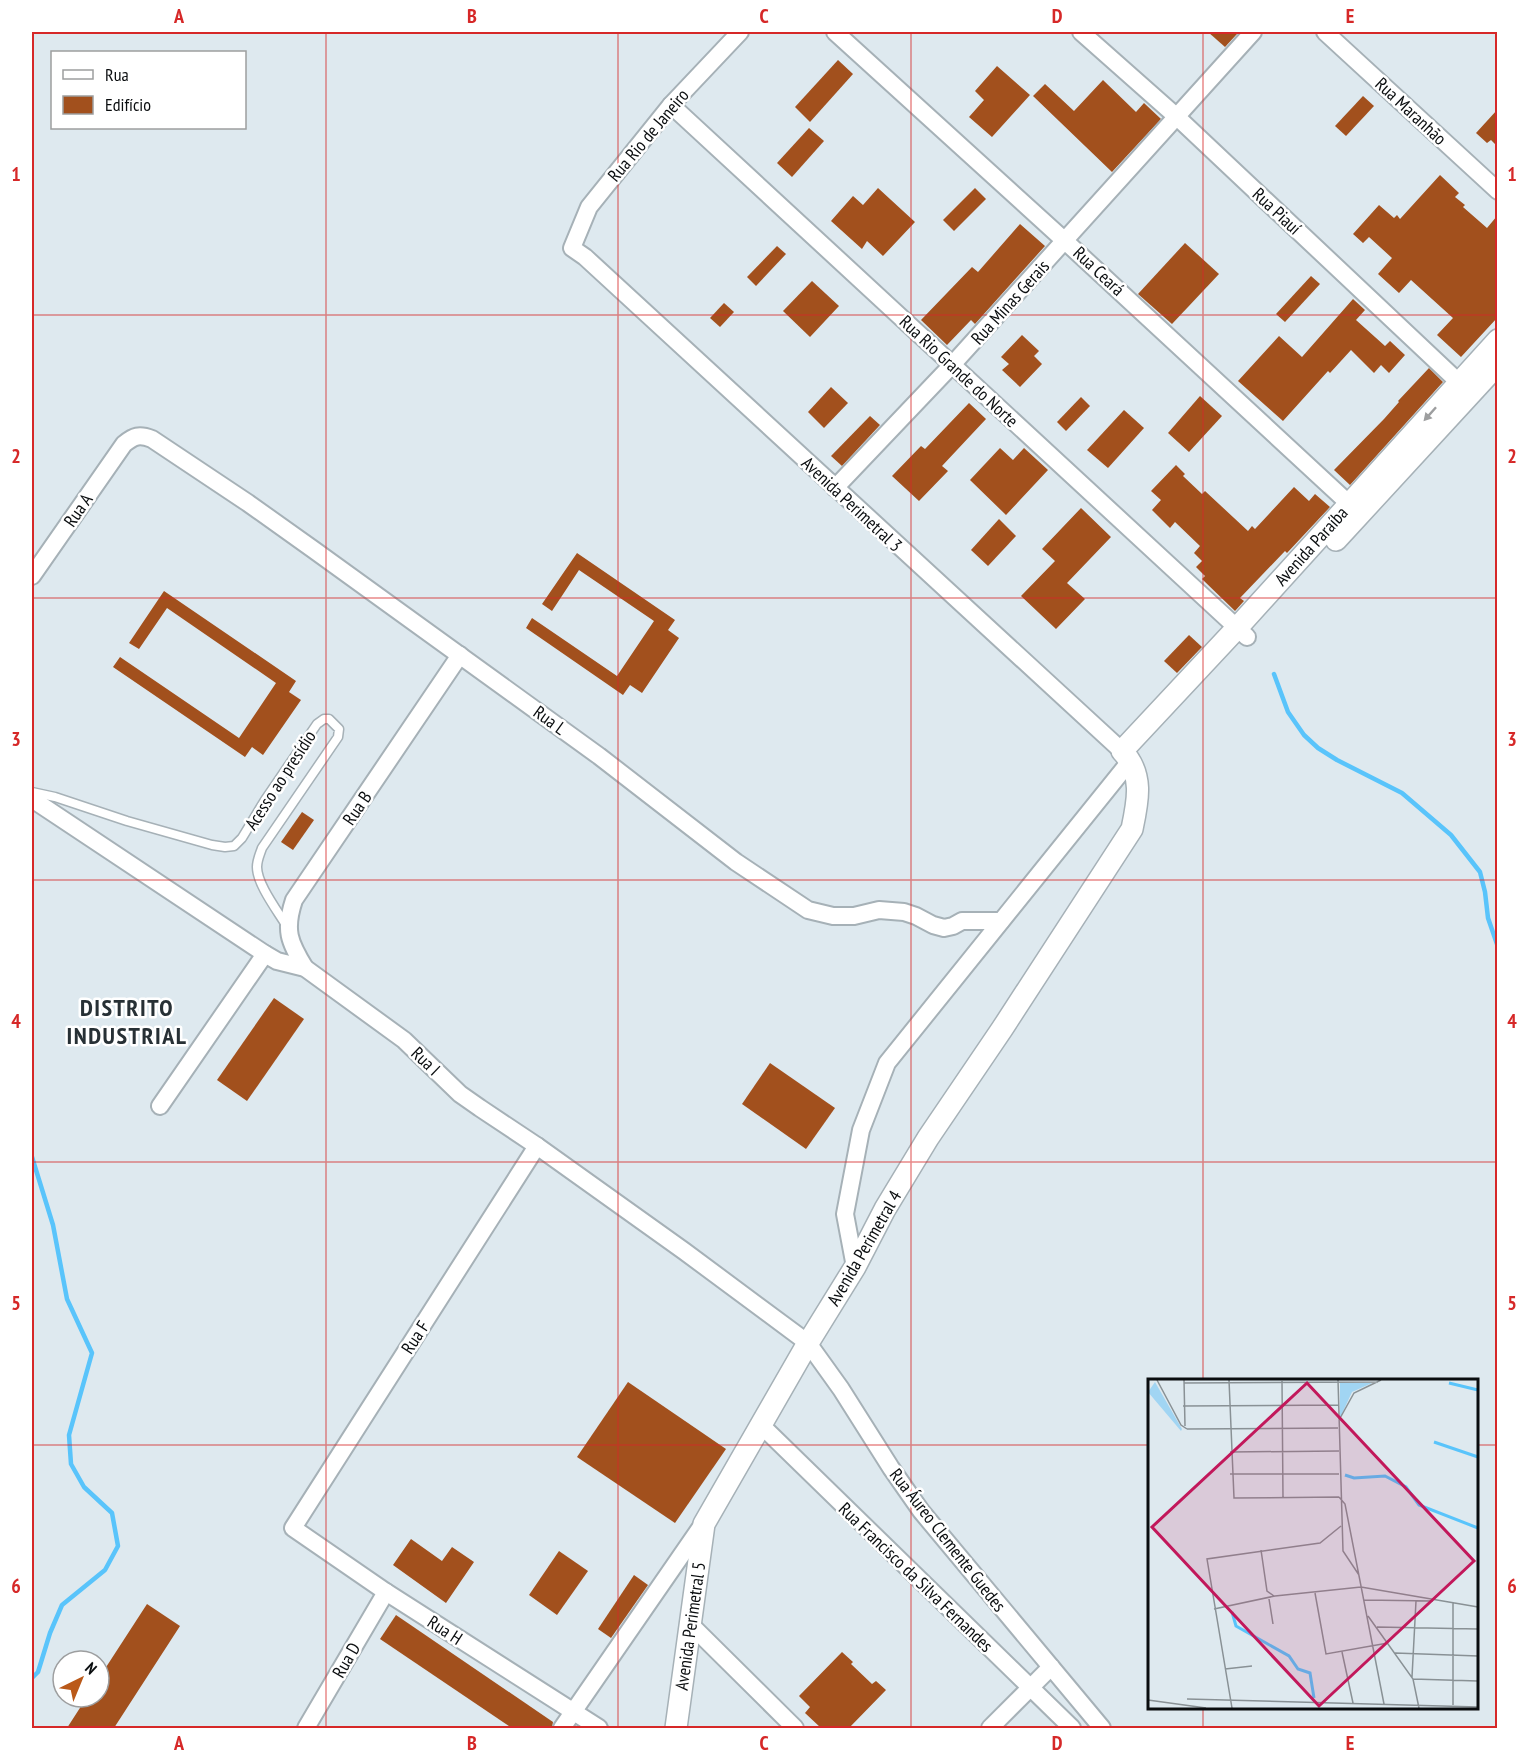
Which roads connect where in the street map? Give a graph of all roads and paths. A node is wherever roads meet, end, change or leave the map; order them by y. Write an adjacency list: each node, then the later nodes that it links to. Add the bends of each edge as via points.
1 (740, 32): 6 (street, Rua Rio de Janeiro)
2 (835, 32): 9 (street, Rua Ceará)
3 (1081, 32): 7 (street, Rua Piauí)
4 (1253, 32): 7 (street, Rua Minas Gerais)
5 (1325, 32): 8 (street, Rua Maranhão)
6 (671, 105): 10 (street, Rua Rio de Janeiro, via 589,207); 13 (street, Rua Rio Grande do Norte)
7 (1177, 117): 9 (street, Rua Minas Gerais); 14 (street, Rua Piauí)
8 (1497, 191)
9 (1065, 240): 13 (street, Rua Minas Gerais); 17 (street, Rua Ceará)
10 (572, 248): 16 (street, Avenida Perimetral 3)
11 (1497, 340): 14 (street, Avenida Paraíba)
12 (1497, 364): 14 (street, Avenida Paraíba)
13 (952, 365): 16 (street, Rua Minas Gerais); 19 (street, Rua Rio Grande do Norte)
14 (1464, 387): 17 (street, Avenida Paraíba)
15 (124, 444): 18 (street, Rua A); 20 (street, Rua L, via 133,436 152,439)
16 (835, 488): 21 (street, Avenida Perimetral 3)
17 (1354, 509): 19 (street, Avenida Paraíba)
18 (32, 576)
19 (1242, 633): 21 (street, Avenida Paraíba)
20 (460, 655): 24 (street, Rua L, via 600,756 736,862 808,910 833,916 879,910 904,912 944,927 962,921); 25 (street, Rua B, via 294,900)
21 (1126, 756): 24 (street); 30 (street, Avenida Perimetral 4, via 1138,790 1132,829 928,1138)
22 (32, 792): 25 (lane, Acesso ao presídio, via 212,845 234,846 317,724 330,719 339,729 339,737 258,858 259,878)
23 (32, 799): 26 (street, Rua I)
24 (1001, 921): 30 (street, via 887,1063 861,1130 845,1214)
25 (288, 928): 27 (street)
26 (265, 954): 27 (street, Rua I); 28 (street)
27 (305, 968): 29 (street, Rua I, via 404,1040 460,1094)
28 (160, 1106)
29 (537, 1146): 31 (street, Rua I); 34 (street, Rua F)
30 (855, 1267): 31 (street, Avenida Perimetral 4)
31 (808, 1343): 32 (street, Avenida Perimetral 4); 37 (street, Rua Áureo Clemente Guedes, via 921,1511)
32 (760, 1425): 33 (street, Avenida Perimetral 4); 38 (street, Rua Francisco da Silva Fernandes)
33 (704, 1524): 36 (street, Avenida Perimetral 5); 39 (street, Avenida Perimetral 4)
34 (293, 1528): 35 (street, Rua H)
35 (386, 1592): 39 (street, Rua H); 40 (street, Rua D)
36 (690, 1624): 43 (street, Avenida Perimetral 5); 44 (street)
37 (1051, 1667): 38 (street); 47 (street, Rua Áureo Clemente Guedes)
38 (1030, 1688): 45 (street); 46 (street, Rua Francisco da Silva Fernandes)
39 (572, 1712): 41 (street, Avenida Perimetral 4); 42 (street, Rua H)
40 (306, 1728)
41 (562, 1728)
42 (599, 1728)
43 (676, 1728)
44 (795, 1728)
45 (990, 1728)
46 (1072, 1728)
47 (1102, 1728)

